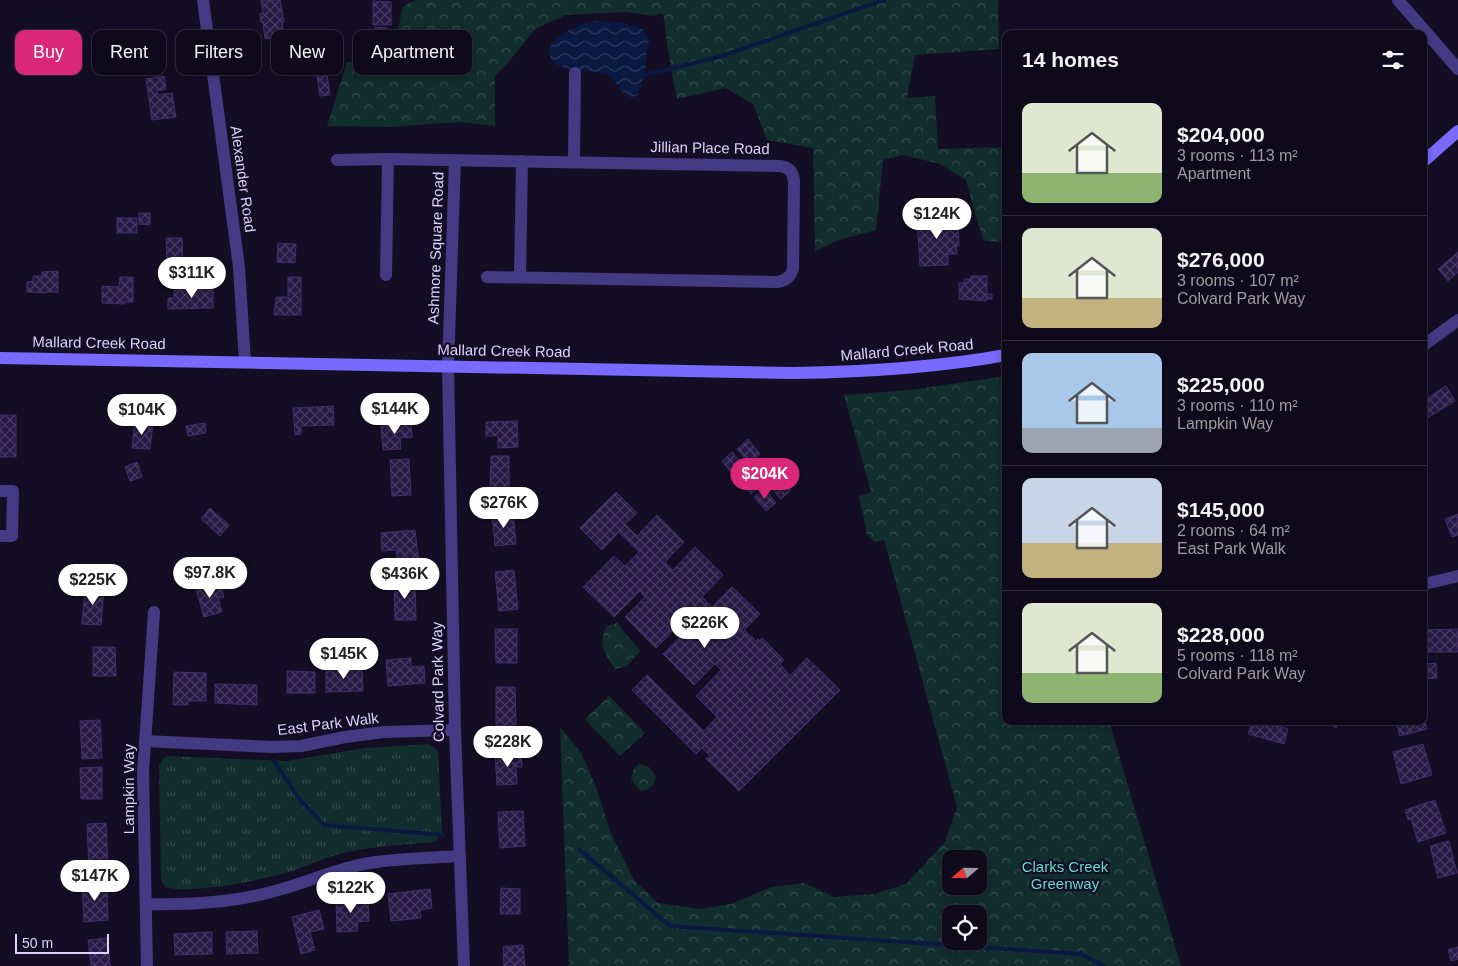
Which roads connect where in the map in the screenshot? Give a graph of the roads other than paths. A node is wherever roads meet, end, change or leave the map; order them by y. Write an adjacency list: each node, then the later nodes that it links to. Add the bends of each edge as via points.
1 (203, 0): 21 (street, Alexander Road, via 239,267)
2 (1398, 0): 3 (street)
3 (1424, 30)
4 (1427, 33): 5 (street)
5 (1458, 69)
6 (575, 73): 13 (street)
7 (1458, 131): 8 (main road)
8 (1427, 158)
9 (388, 159): 10 (street, Jillian Place Road); 11 (street, Jillian Place Road); 14 (street)
10 (336, 160)
11 (455, 160): 12 (street, Jillian Place Road); 22 (street, Ashmore Square Road)
12 (522, 161): 13 (street, Jillian Place Road); 16 (street)
13 (574, 162): 16 (street, Jillian Place Road, via 785,166 793,174 794,181 792,272 778,282)
14 (386, 275)
15 (487, 277): 16 (street, Jillian Place Road)
16 (520, 277)
17 (1458, 320): 18 (street)
18 (1427, 343)
19 (1002, 356): 22 (main road, Mallard Creek Road, via 929,367 857,372)
20 (0, 358): 21 (main road, Mallard Creek Road)
21 (245, 362): 22 (main road, Mallard Creek Road)
22 (448, 366): 28 (street, Colvard Park Way)
23 (0, 491): 24 (street, via 13,491 12,536)
24 (0, 536)
25 (1458, 576): 26 (street)
26 (1427, 583)
27 (154, 612): 29 (street, Lampkin Way)
28 (455, 730): 29 (street, East Park Walk, via 384,732 302,746); 30 (street, Colvard Park Way)
29 (145, 741): 31 (street, Lampkin Way)
30 (460, 856): 31 (street, via 369,863 239,899); 33 (street, Colvard Park Way)
31 (146, 904): 32 (street, Lampkin Way)
32 (147, 966)
33 (464, 966)

